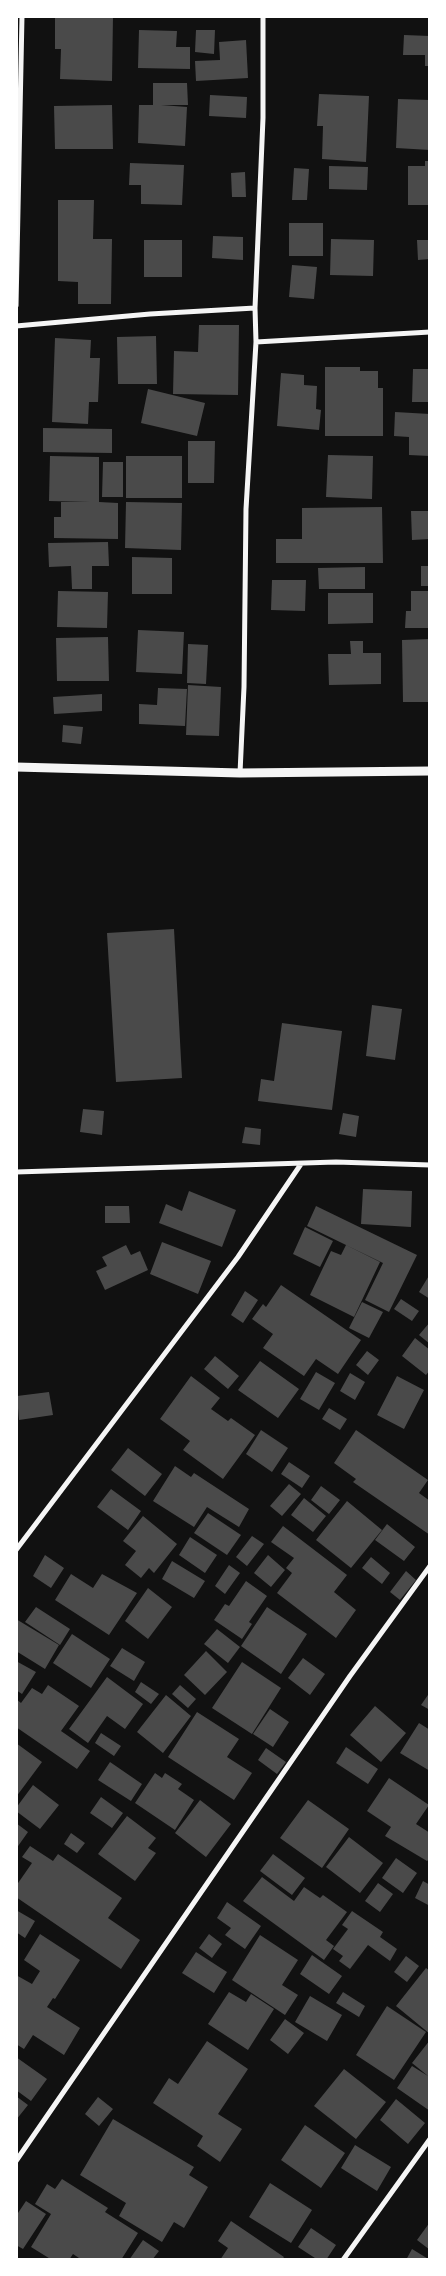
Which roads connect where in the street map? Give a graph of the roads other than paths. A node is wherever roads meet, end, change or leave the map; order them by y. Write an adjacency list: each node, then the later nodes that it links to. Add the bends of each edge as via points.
1 (22, 16): 3 (street)
2 (264, 16): 4 (street)
3 (16, 306)
4 (255, 308): 5 (street); 7 (street)
5 (16, 326)
6 (430, 332): 7 (street)
7 (256, 342): 10 (street, via 246,509)
8 (16, 767): 10 (street)
9 (430, 771): 10 (street)
10 (240, 773)
11 (301, 1164): 12 (street); 13 (street); 14 (street, via 238,1257)
12 (430, 1165)
13 (16, 1172)
14 (16, 1550)
15 (430, 1566): 17 (street, via 350,1676)
16 (430, 2139): 18 (street)
17 (16, 2160)
18 (343, 2260)

